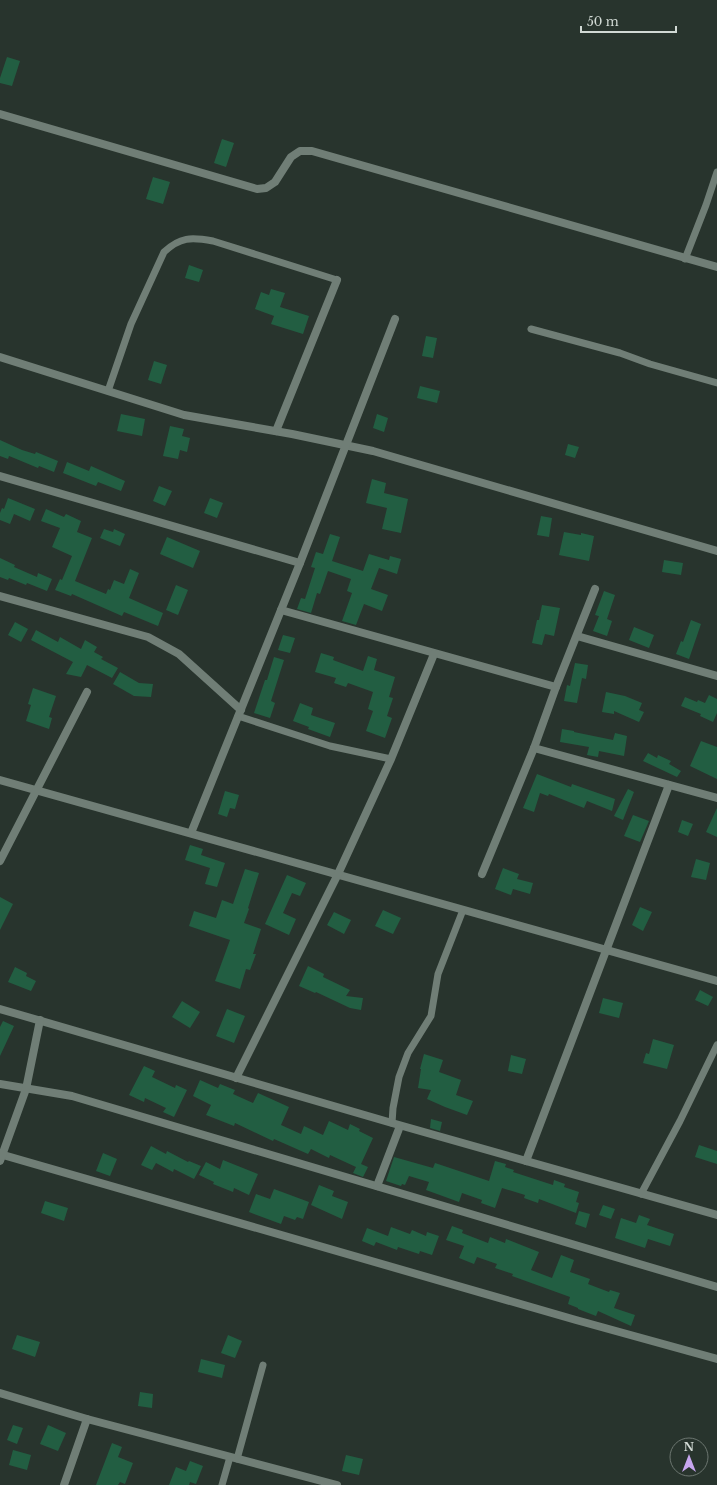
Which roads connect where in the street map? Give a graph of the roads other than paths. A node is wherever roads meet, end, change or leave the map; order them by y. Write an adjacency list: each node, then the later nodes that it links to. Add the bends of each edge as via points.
1 (0, 114): 3 (street, via 257,189 266,188 275,182 291,157 300,151 312,151)
2 (717, 172): 3 (lane)
3 (685, 259): 4 (street)
4 (717, 267)
5 (337, 280): 10 (lane, via 213,241 196,238 172,245 164,252 134,317); 11 (street)
6 (395, 319): 12 (street)
7 (531, 329): 9 (lane)
8 (0, 357): 10 (street)
9 (717, 383)
10 (108, 391): 11 (street, via 184,415)
11 (276, 432): 12 (street)
12 (346, 446): 14 (street, via 373,451); 15 (street)
13 (0, 476): 15 (street)
14 (717, 551)
15 (300, 563): 18 (street)
16 (595, 589): 19 (street)
17 (0, 596): 24 (street, via 148,638 179,654)
18 (281, 610): 20 (street); 24 (street)
19 (577, 636): 21 (street); 22 (street)
20 (434, 654): 22 (street); 26 (street)
21 (717, 676)
22 (556, 687): 25 (street)
23 (87, 692): 29 (street)
24 (240, 713): 26 (lane, via 330,746); 31 (street)
25 (534, 748): 28 (street); 34 (street)
26 (391, 759): 33 (street)
27 (0, 780): 29 (street)
28 (669, 785): 30 (street); 36 (street)
29 (37, 789): 31 (street); 32 (street)
30 (717, 798)
31 (191, 833): 33 (street)
32 (0, 860)
33 (338, 874): 35 (street); 41 (street)
34 (482, 874)
35 (463, 910): 36 (street); 44 (lane, via 438,974 431,1016 408,1053 399,1077 393,1108)
36 (606, 951): 37 (street); 46 (street)
37 (717, 981)
38 (0, 1009): 39 (street)
39 (40, 1020): 41 (street); 43 (street)
40 (717, 1045): 48 (lane)
41 (236, 1078): 44 (street)
42 (0, 1084): 43 (street)
43 (26, 1089): 45 (street); 47 (street, via 72,1096)
44 (396, 1124): 46 (street); 47 (street)
45 (1, 1157): 51 (street)
46 (526, 1161): 48 (street)
47 (377, 1186): 50 (street)
48 (641, 1194): 49 (street)
49 (717, 1216)
50 (717, 1287)
51 (717, 1359)
52 (263, 1365): 55 (lane)
53 (0, 1393): 54 (street)
54 (87, 1419): 55 (street); 56 (street)
55 (234, 1458): 57 (lane); 58 (street)
56 (64, 1485)
57 (222, 1485)
58 (337, 1485)

